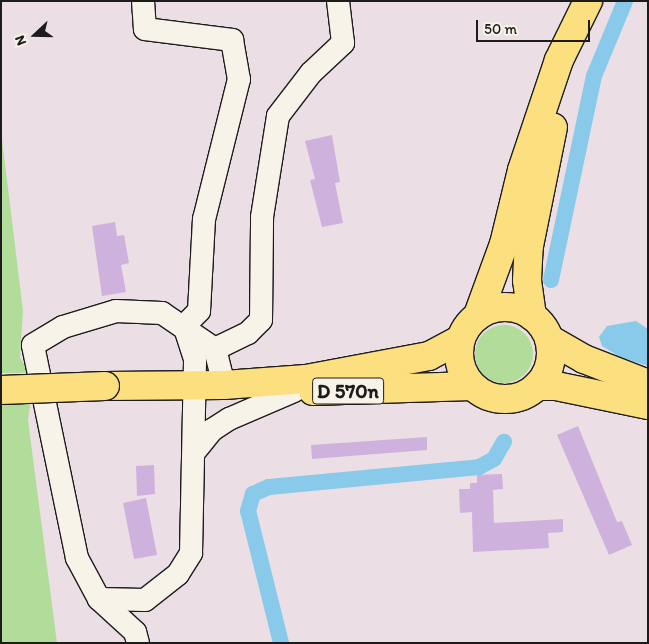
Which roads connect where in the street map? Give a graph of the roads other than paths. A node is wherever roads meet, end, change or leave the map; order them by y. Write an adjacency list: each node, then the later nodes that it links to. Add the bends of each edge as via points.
1 (144, 1): 7 (lane, via 145,29 232,40 239,79 204,219 199,311)
2 (338, 1): 10 (lane, via 343,43 311,73 278,116 262,217 261,320 248,332)
3 (588, 1): 4 (main road)
4 (577, 29): 5 (main road, via 559,60 522,170 504,244); 6 (main road, via 547,150 529,246 527,280)
5 (478, 315): 6 (main road, via 505,307); 8 (main road)
6 (532, 316): 9 (main road)
7 (184, 326): 10 (lane); 12 (lane, via 195,358); 20 (lane, via 162,313 116,311 63,327 33,345 77,558)
8 (460, 339): 13 (main road, D 570n, via 429,356 306,379); 14 (main road, via 460,364)
9 (549, 339): 11 (main road, via 584,359); 15 (main road, via 551,356 547,373)
10 (215, 349): 13 (lane)
11 (648, 384)
12 (194, 385): 13 (main road, D 570n); 16 (main road, D 570n, bridge); 19 (lane)
13 (224, 385): 17 (main road, D 570n)
14 (472, 386): 15 (main road, via 484,394 512,399); 17 (main road, D 570n)
15 (538, 386): 18 (main road, via 556,386)
16 (1, 390)
17 (294, 391): 19 (lane, via 229,419 212,430)
18 (648, 405)
19 (195, 451): 20 (lane, via 191,553 178,574 146,600)
20 (99, 599): 21 (lane, via 135,632)
21 (138, 643)

